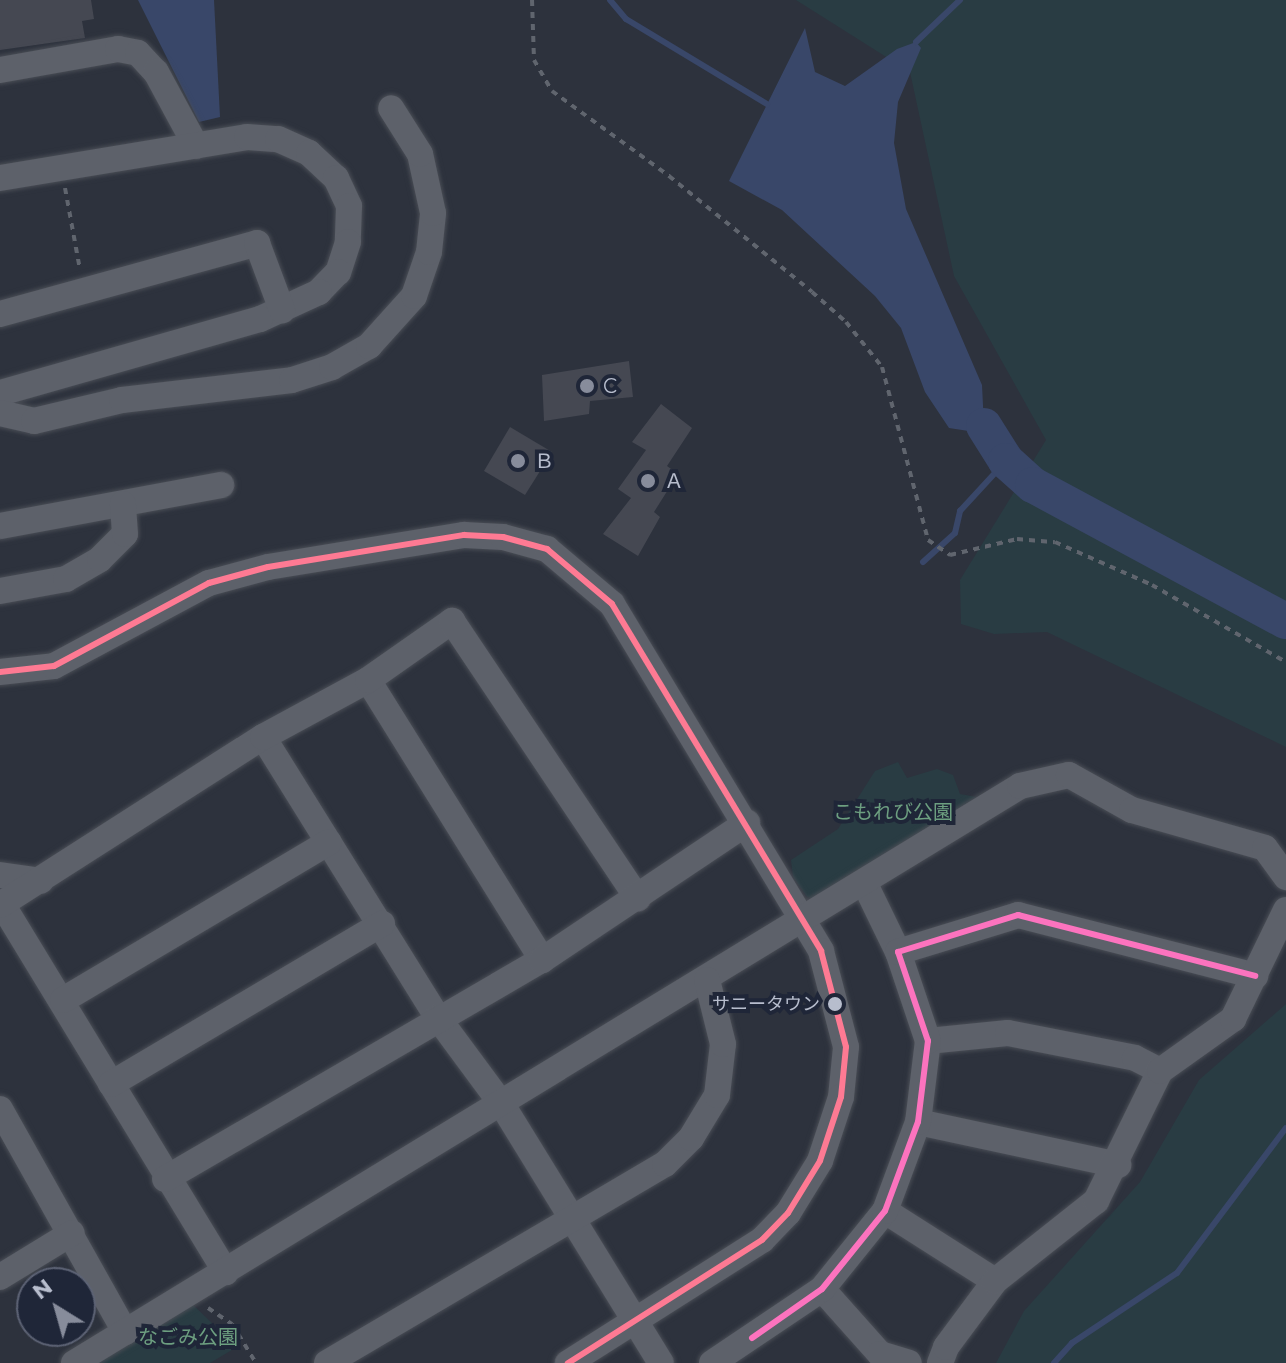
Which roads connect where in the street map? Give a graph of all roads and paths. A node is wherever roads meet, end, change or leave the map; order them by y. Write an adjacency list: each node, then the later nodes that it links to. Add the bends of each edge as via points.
1 (532, 0): 16 (path, via 534,60 552,91 669,176 812,292 846,322 882,367 928,540 950,555 1017,539 1055,542 1152,585)
2 (0, 70): 4 (street, via 118,49 138,53 156,72)
3 (391, 108): 11 (street, via 420,154 432,226 414,296 369,346 332,367 292,380 122,400 34,421)
4 (196, 146): 5 (street); 8 (street, via 247,137 278,139 309,153 336,178 349,206 348,242 338,272 319,292)
5 (62, 168): 6 (street); 7 (path)
6 (0, 178)
7 (83, 288): 8 (street, via 257,243); 9 (street)
8 (282, 310): 10 (street)
9 (0, 314)
10 (0, 393)
11 (0, 413)
12 (221, 485): 13 (street)
13 (123, 504): 14 (street); 15 (street, via 125,534 100,559 66,579)
14 (0, 526)
15 (0, 591)
16 (1286, 662)
17 (0, 672): 20 (street, via 54,666 209,583 268,567 464,535 503,537 547,549 612,604)
18 (368, 680): 19 (street); 26 (street, via 452,621); 32 (street)
19 (263, 737): 21 (street); 24 (street)
20 (747, 823): 26 (street); 29 (street)
21 (329, 842): 30 (street); 35 (street)
22 (0, 875): 24 (street)
23 (1286, 877): 25 (street, via 1265,848 1132,810 1069,775 1020,786)
24 (41, 881): 27 (street)
25 (865, 884): 29 (street); 31 (street)
26 (638, 899): 32 (street)
27 (1, 905): 35 (street)
28 (1286, 910): 33 (street)
29 (803, 917): 34 (street); 54 (street, via 832,982 846,1047 841,1097 820,1161 788,1213 762,1240)
30 (382, 924): 36 (street); 39 (street)
31 (898, 952): 33 (street, via 1018,915); 37 (street)
32 (542, 960): 36 (street)
33 (1255, 976): 38 (street, via 1233,1019)
34 (707, 980): 40 (street); 47 (street, via 723,1044 717,1095 691,1138 665,1164)
35 (63, 1000): 39 (street)
36 (438, 1018): 40 (street); 45 (street)
37 (928, 1041): 38 (street, via 1008,1033 1135,1058); 42 (street)
38 (1160, 1071): 44 (street)
39 (111, 1084): 45 (street)
40 (501, 1103): 47 (street); 49 (street)
41 (0, 1109): 43 (street)
42 (918, 1122): 44 (street); 46 (street)
43 (9, 1148): 48 (street)
44 (1118, 1165): 51 (street, via 1096,1201)
45 (165, 1179): 49 (street)
46 (885, 1211): 51 (street); 52 (street)
47 (571, 1217): 54 (street); 59 (street)
48 (72, 1233): 50 (street); 55 (street)
49 (226, 1272): 53 (street)
50 (0, 1277)
51 (995, 1281): 64 (street)
52 (822, 1289): 56 (street); 62 (street)
53 (193, 1292): 55 (street); 58 (path, via 232,1324)
54 (634, 1324): 60 (street); 61 (street)
55 (125, 1332): 57 (street)
56 (878, 1358): 63 (street)
57 (74, 1363)
58 (256, 1363)
59 (327, 1363)
60 (568, 1363)
61 (661, 1363)
62 (712, 1363)
63 (909, 1363)
64 (940, 1363)

